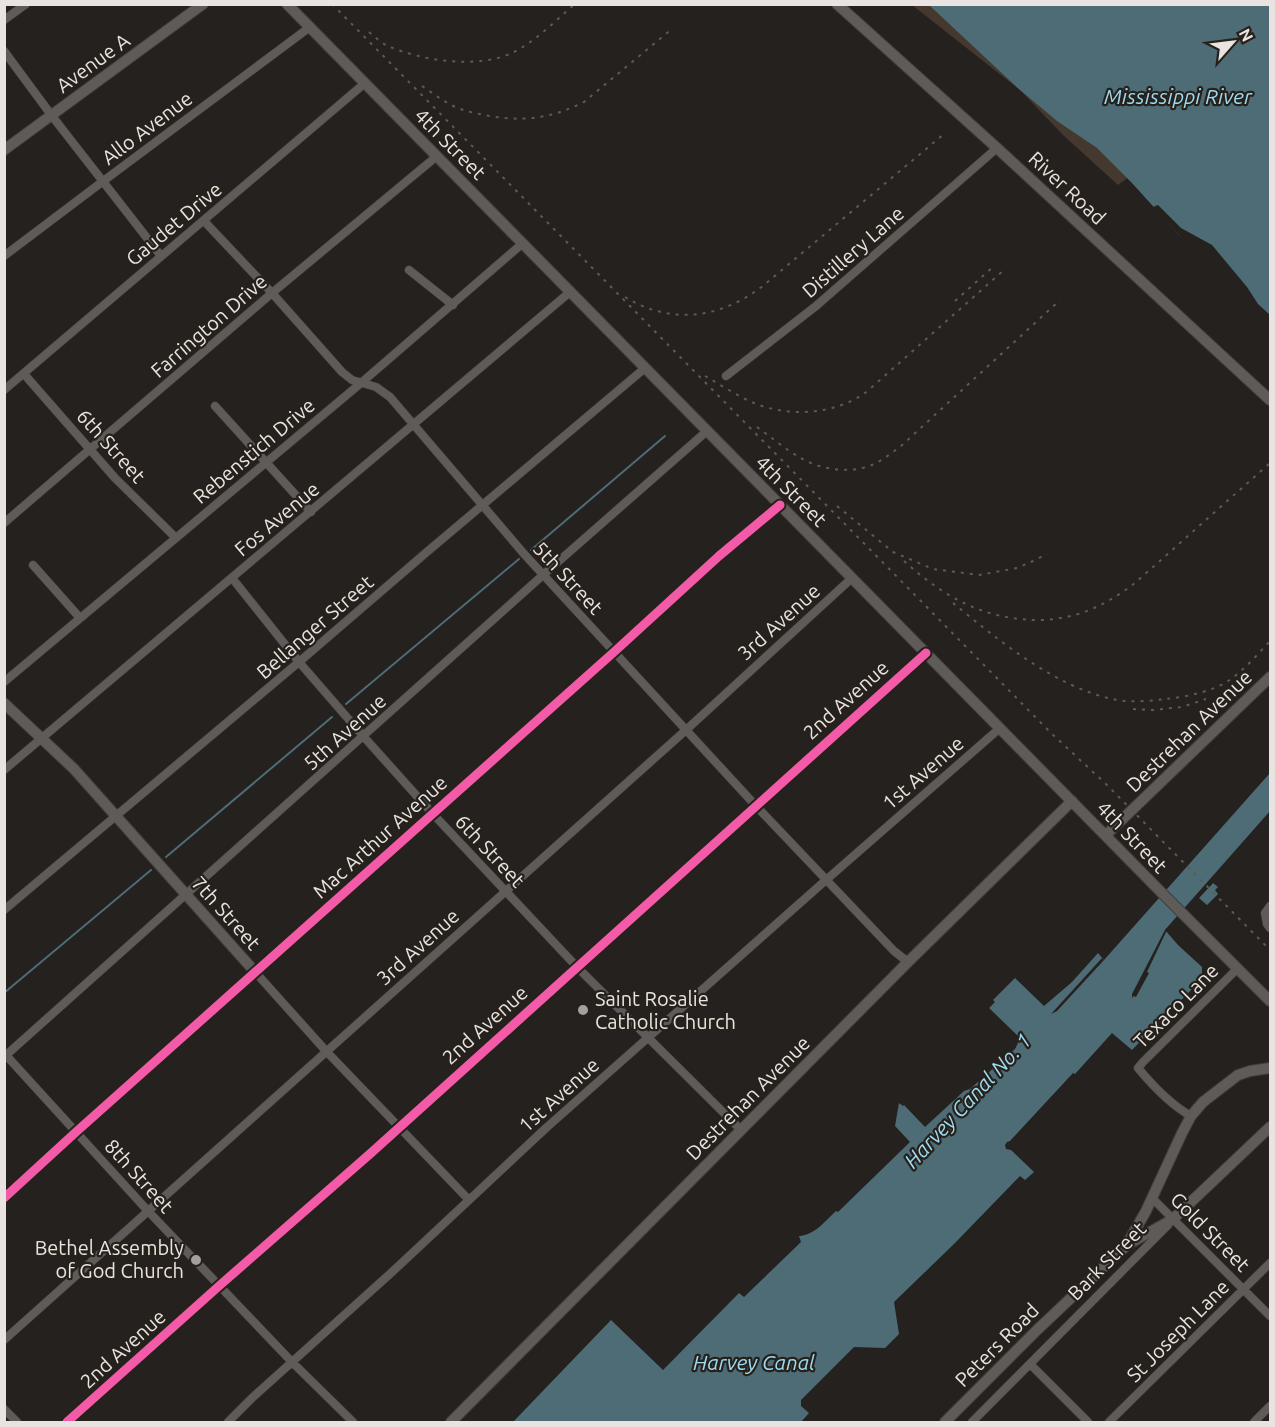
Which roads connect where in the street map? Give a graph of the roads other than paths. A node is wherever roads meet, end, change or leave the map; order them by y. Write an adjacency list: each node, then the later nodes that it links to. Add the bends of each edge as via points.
1 (26, 4): 5 (street)
2 (203, 4): 9 (main road, Avenue A)
3 (287, 4): 6 (main road, 4th Street)
4 (837, 4): 10 (main road, River Road)
5 (4, 20)
6 (310, 27): 8 (main road, 4th Street); 13 (street, Allo Avenue)
7 (4, 51): 9 (street)
8 (365, 84): 12 (main road, 4th Street); 14 (street, Gaudet Drive)
9 (52, 116): 11 (main road, Avenue A); 13 (street)
10 (997, 148): 24 (street, Distillery Lane, via 816,306); 27 (main road, River Road)
11 (4, 150)
12 (437, 156): 15 (main road, 4th Street); 20 (street, Farrington Drive)
13 (102, 182): 16 (street, Allo Avenue); 17 (street)
14 (204, 221): 17 (street, Gaudet Drive); 20 (street, 5th Street)
15 (523, 243): 19 (main road, 4th Street); 21 (street, Rebenstich Drive)
16 (4, 256)
17 (161, 256): 23 (street, Gaudet Drive)
18 (410, 270): 21 (street)
19 (570, 292): 22 (main road, 4th Street); 29 (street, Fos Avenue)
20 (272, 293): 25 (street, 5th Street, via 342,372); 31 (street, Farrington Drive)
21 (453, 305): 25 (street, Rebenstich Drive)
22 (645, 368): 30 (main road, 4th Street); 33 (street, Bellanger Street)
23 (24, 374): 26 (street, Gaudet Drive); 31 (street, 6th Street)
24 (726, 376)
25 (361, 383): 29 (street, 5th Street, via 390,397); 32 (street, Rebenstich Drive)
26 (4, 390)
27 (1270, 400)
28 (215, 406): 32 (street)
29 (413, 426): 33 (street, 5th Street); 35 (street, Fos Avenue)
30 (707, 431): 34 (main road, 4th Street); 39 (street, 5th Avenue)
31 (91, 450): 36 (street, Farrington Drive); 37 (street, 6th Street)
32 (266, 463): 35 (street); 37 (street, Rebenstich Drive)
33 (482, 505): 39 (street, 5th Street); 45 (street, Bellanger Street)
34 (780, 505): 41 (main road, 4th Street); 43 (main road, Mac Arthur Avenue)
35 (311, 512): 40 (street, Fos Avenue)
36 (4, 523)
37 (176, 538): 42 (street, Rebenstich Drive)
38 (33, 565): 42 (street)
39 (543, 575): 43 (street, 5th Street); 51 (street, 5th Avenue)
40 (232, 578): 45 (street, 6th Street); 52 (street, Fos Avenue)
41 (852, 578): 44 (main road, 4th Street); 50 (street, 3rd Avenue)
42 (80, 618): 47 (street, Rebenstich Drive)
43 (614, 652): 50 (street, 5th Street); 56 (main road, Mac Arthur Avenue)
44 (926, 653): 49 (main road, 4th Street); 55 (street, 2nd Avenue)
45 (299, 662): 51 (street, 6th Street); 57 (street, Bellanger Street)
46 (1270, 677): 58 (main road, Destrehan Avenue)
47 (4, 682)
48 (4, 703): 52 (main road, 7th Street)
49 (1000, 728): 54 (main road, 4th Street); 59 (street, 1st Avenue)
50 (686, 730): 55 (street, 5th Street); 60 (street, 3rd Avenue)
51 (364, 737): 56 (street, 6th Street); 61 (street, 5th Avenue)
52 (42, 739): 53 (street, Fos Avenue); 57 (main road, 7th Street)
53 (4, 770)
54 (1072, 801): 58 (main road, 4th Street); 65 (main road, Destrehan Avenue)
55 (756, 806): 59 (street, 5th Street); 66 (street, 2nd Avenue)
56 (433, 814): 60 (street, 6th Street); 68 (main road, Mac Arthur Avenue)
57 (116, 816): 61 (main road, 7th Street); 63 (street, Bellanger Street)
58 (1106, 835): 67 (main road, 4th Street)
59 (826, 880): 65 (street, 5th Street); 70 (street, 1st Avenue)
60 (505, 891): 66 (street, 6th Street); 71 (street, 3rd Avenue)
61 (186, 895): 68 (main road, 7th Street); 72 (street, 5th Avenue)
62 (1270, 906): 64 (street, via 1265,913)
63 (4, 910)
64 (1270, 928)
65 (908, 962): 77 (main road, Destrehan Avenue)
66 (577, 967): 70 (street, 6th Street); 76 (street, 2nd Avenue)
67 (1238, 968): 69 (main road, 4th Street); 74 (street, Texaco Lane, via 1138,1068 1150,1083)
68 (256, 973): 71 (street, 7th Street); 78 (main road, Mac Arthur Avenue)
69 (1270, 1000)
70 (648, 1038): 77 (street, 6th Street); 81 (street, 1st Avenue)
71 (326, 1051): 76 (street, 7th Street); 82 (street, 3rd Avenue)
72 (5, 1056): 78 (street, 8th Street)
73 (1270, 1068): 74 (main road, Peters Road, via 1238,1075)
74 (1191, 1116): 80 (main road, Peters Road)
75 (1270, 1127): 83 (main road, Bark Street)
76 (399, 1128): 81 (street, 7th Street); 86 (street, 2nd Avenue)
77 (741, 1130): 98 (main road, Destrehan Avenue)
78 (76, 1131): 79 (main road, Mac Arthur Avenue); 82 (street, 8th Street)
79 (4, 1198)
80 (1152, 1198): 83 (street, Gold Street); 84 (main road, Peters Road)
81 (470, 1200): 90 (street, 1st Avenue)
82 (148, 1211): 86 (street, 8th Street); 89 (street, 3rd Avenue)
83 (1173, 1219): 84 (main road, Peters Road); 87 (street, Gold Street); 91 (street, Bark Street)
84 (1127, 1245): 99 (main road, Peters Road)
85 (1270, 1263): 87 (street, St Joseph Lane)
86 (219, 1286): 90 (street, 8th Street); 95 (street, 2nd Avenue)
87 (1244, 1289): 88 (street, Gold Street); 102 (street, St Joseph Lane)
88 (1270, 1316)
89 (4, 1340)
90 (292, 1362): 96 (street, 1st Avenue); 97 (street, 8th Street)
91 (1030, 1364): 100 (street, Bark Street); 101 (street)
92 (1270, 1406): 103 (street)
93 (4, 1409): 94 (street)
94 (17, 1422)
95 (68, 1422)
96 (228, 1422)
97 (353, 1422)
98 (451, 1422)
99 (945, 1422)
100 (972, 1422)
101 (1088, 1422)
102 (1109, 1422)
103 (1254, 1422)

